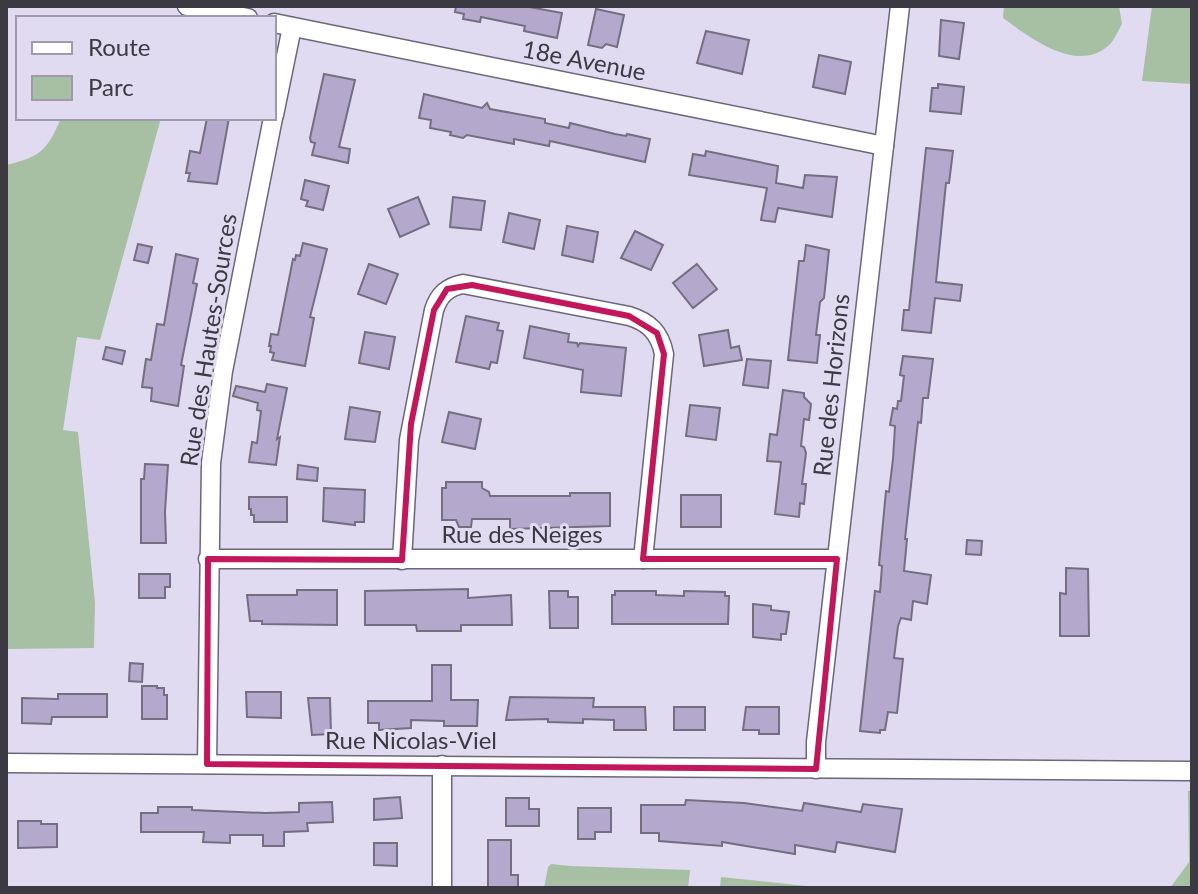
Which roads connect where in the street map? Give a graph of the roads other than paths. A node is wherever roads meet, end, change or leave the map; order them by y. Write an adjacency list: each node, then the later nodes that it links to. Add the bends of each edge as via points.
1 (187, 6): 3 (street)
2 (900, 6): 7 (street, Rue des Horizons)
3 (238, 16)
4 (283, 25): 5 (street, Rue des Hautes-Sources); 7 (street, 18e Avenue)
5 (276, 97)
6 (273, 120): 8 (street, Rue des Hautes-Sources, via 216,417)
7 (884, 146): 10 (street, Rue des Horizons)
8 (208, 559): 11 (street, Rue des Neiges); 13 (street, Rue des Hautes-Sources)
9 (643, 559): 10 (street, Rue des Neiges); 11 (street, Rue des Neiges); 11 (street, via 664,354 657,333 629,316 463,284 441,295 434,310 409,440)
10 (837, 559): 15 (street, Rue des Horizons)
11 (402, 560)
12 (6, 763): 13 (street, Rue Nicolas-Viel)
13 (207, 764): 14 (street, Rue Nicolas-Viel)
14 (442, 765): 15 (street, Rue Nicolas-Viel); 17 (street)
15 (816, 769): 16 (street, Rue Nicolas-Viel)
16 (1192, 771)
17 (442, 888)

